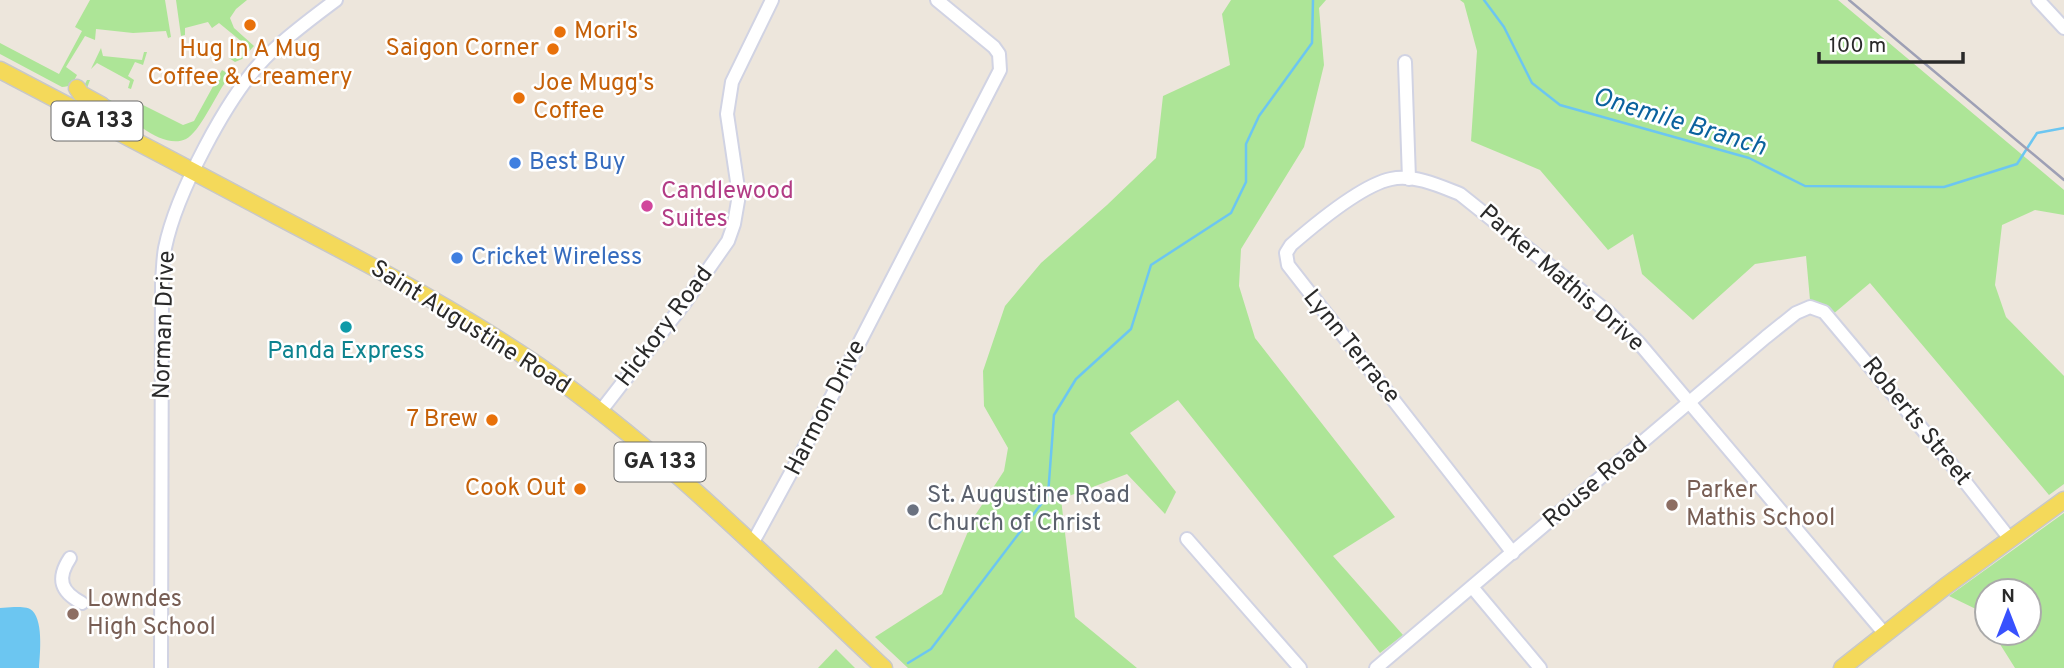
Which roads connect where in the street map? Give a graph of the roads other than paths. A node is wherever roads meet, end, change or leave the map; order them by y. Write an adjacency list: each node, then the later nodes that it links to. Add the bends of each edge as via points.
1 (336, 0): 10 (street, Norman Drive, via 265,59 236,96)
2 (772, 0): 14 (street, Hickory Road, via 729,96 727,114 739,195 728,241)
3 (937, 0): 18 (street, Harmon Drive, via 994,47 1000,70)
4 (2038, 0): 5 (street)
5 (2064, 28)
6 (1405, 62): 11 (street)
7 (0, 70): 9 (main road, Saint Augustine Road / GA 133)
8 (77, 88): 9 (main road)
9 (150, 148): 10 (main road, Saint Augustine Road / GA 133)
10 (194, 171): 14 (main road, Saint Augustine Road / GA 133, via 463,318); 24 (street, Norman Drive, via 165,248 162,281)
11 (1409, 179): 13 (street, Parker Mathis Drive, via 1439,185 1482,209 1609,313); 19 (street, Lynn Terrace, via 1392,178 1348,201 1291,245 1286,253 1288,265)
12 (1818, 308): 13 (street, Rouse Road, via 1796,313); 17 (street, Roberts Street)
13 (1690, 403): 19 (street, Rouse Road); 23 (street, Parker Mathis Drive)
14 (600, 412): 18 (main road, Saint Augustine Road / GA 133)
15 (2064, 500): 17 (main road)
16 (1187, 539): 26 (street)
17 (2010, 540): 23 (main road)
18 (752, 544): 25 (main road, Saint Augustine Road / GA 133)
19 (1513, 553): 21 (street, Rouse Road)
20 (69, 558): 22 (street, via 62,584)
21 (1472, 587): 27 (street, Rouse Road); 28 (street)
22 (82, 603)
23 (1884, 633): 29 (main road)
24 (161, 668)
25 (884, 668)
26 (1300, 668)
27 (1376, 668)
28 (1540, 668)
29 (1842, 668)

